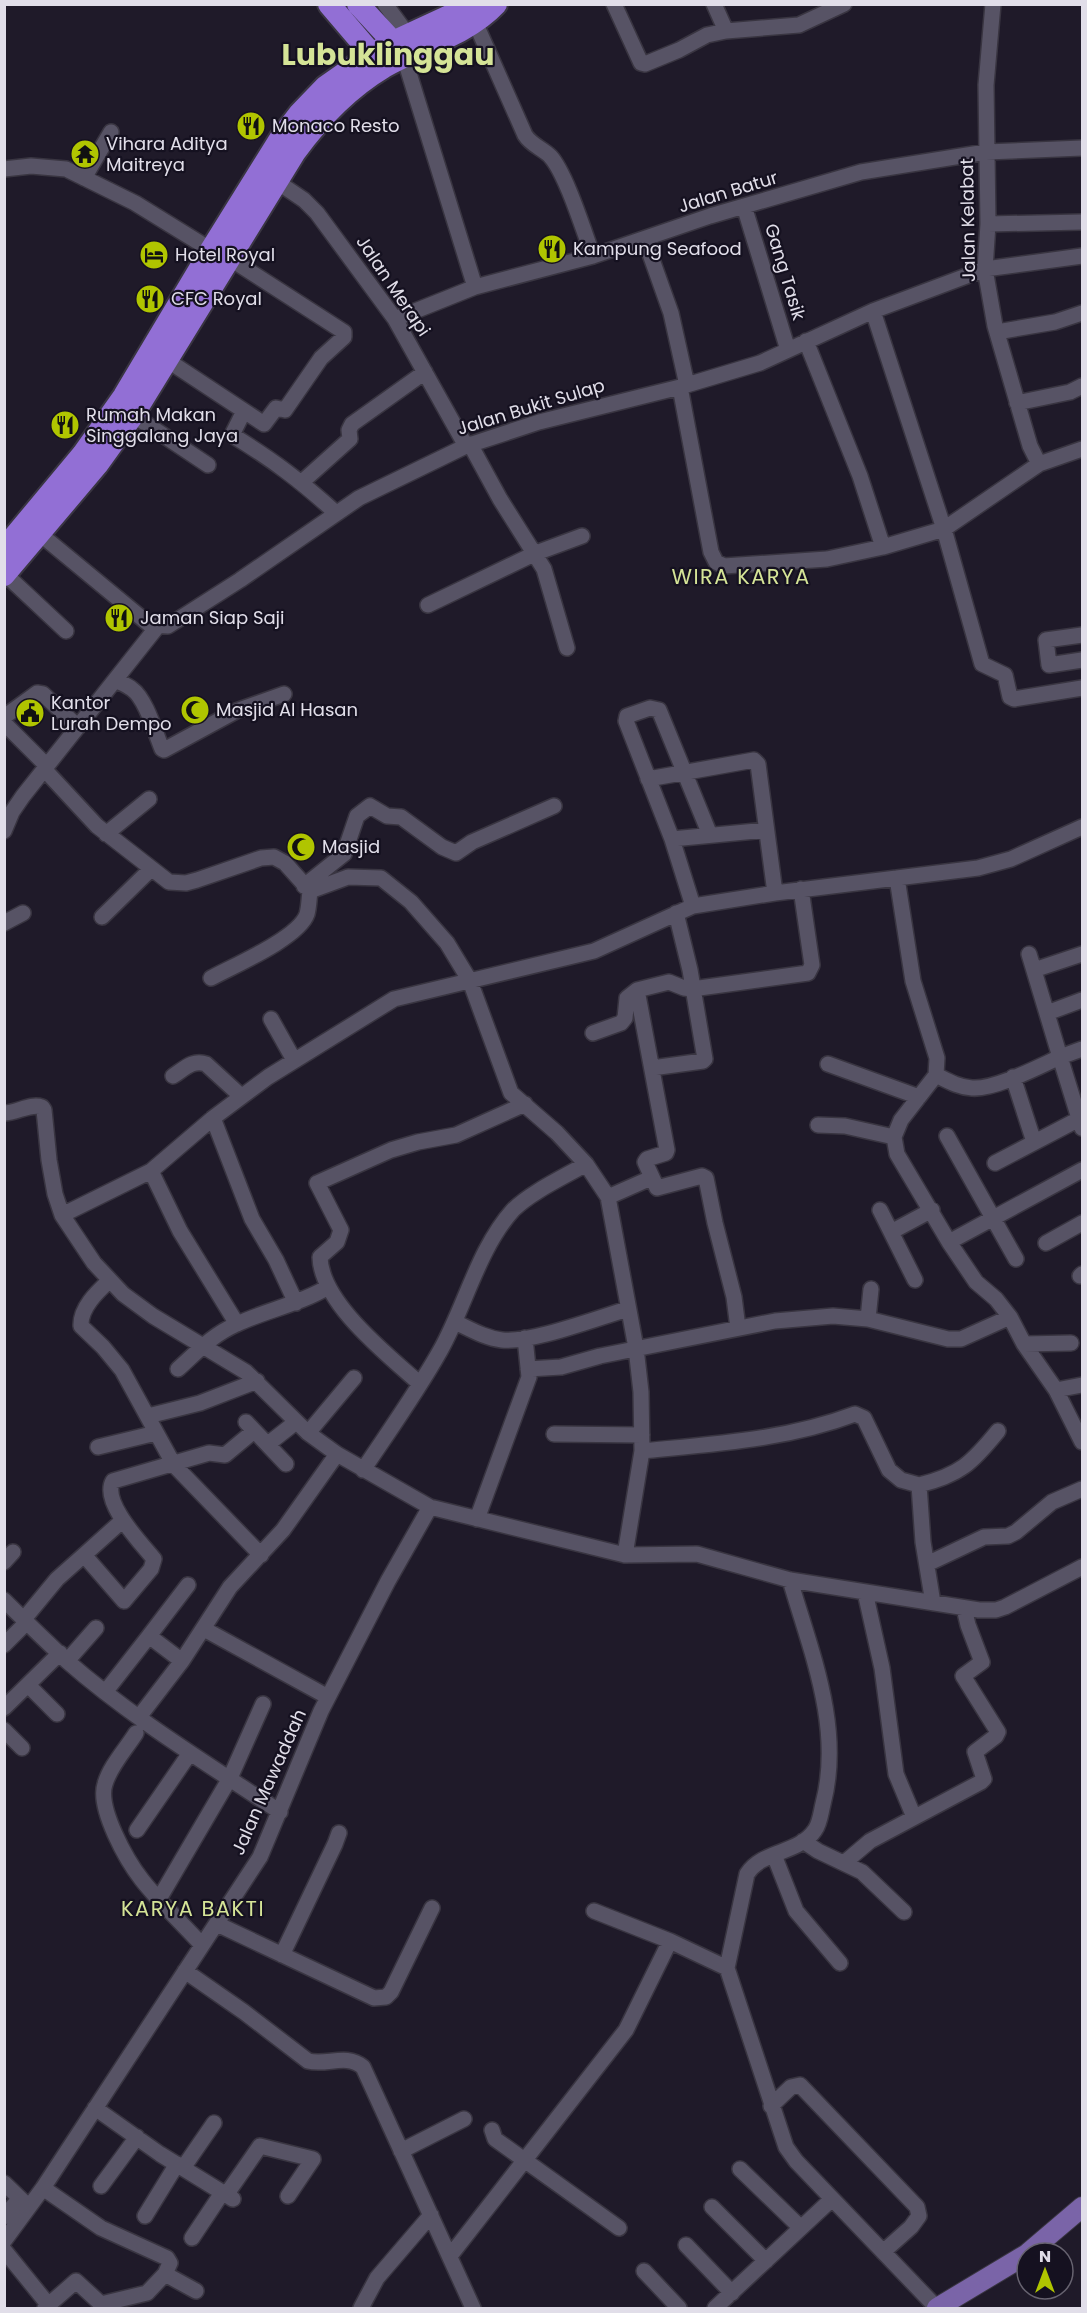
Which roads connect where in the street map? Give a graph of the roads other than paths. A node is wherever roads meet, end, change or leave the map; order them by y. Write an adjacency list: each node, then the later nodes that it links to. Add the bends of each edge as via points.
1 (329, 4): 12 (highway)
2 (358, 4): 11 (highway)
3 (385, 4): 11 (street)
4 (496, 4): 9 (highway, via 483,18)
5 (614, 4): 10 (street, via 645,64 707,35)
6 (714, 4): 10 (street)
7 (844, 4): 10 (street, via 799,25)
8 (993, 4): 15 (street, Jalan Kelabat, via 986,85)
9 (471, 10): 11 (highway); 24 (street, via 525,135 550,156 560,171)
10 (726, 31)
11 (402, 44): 12 (highway); 27 (street)
12 (378, 61): 17 (highway, via 325,87 300,113 280,139)
13 (111, 132): 18 (street)
14 (1083, 148): 15 (street, Jalan Batur)
15 (986, 153): 19 (street, Jalan Batur, via 861,172); 21 (street, Jalan Kelabat)
16 (4, 169): 18 (street, via 66,169)
17 (270, 176): 23 (highway); 30 (street, Jalan Merapi, via 317,213)
18 (84, 178): 23 (street, via 135,203)
19 (744, 206): 22 (street, Jalan Batur); 33 (street, Gang Tasik)
20 (1082, 222): 21 (street)
21 (988, 224): 26 (street, Jalan Kelabat)
22 (645, 240): 24 (street, Jalan Batur); 36 (street, via 671,314)
23 (220, 254): 34 (highway); 39 (street, via 345,334 321,358 285,410 277,407 264,424); 47 (highway)
24 (593, 256): 27 (street, Jalan Batur)
25 (1083, 256): 26 (street, Jalan Bukit Sulap)
26 (985, 269): 28 (street, Jalan Bukit Sulap); 31 (street, Jalan Kelabat)
27 (475, 287): 30 (street, Jalan Batur)
28 (873, 311): 32 (street, Jalan Bukit Sulap); 48 (street)
29 (1083, 313): 31 (street)
30 (395, 319): 35 (street, Jalan Merapi)
31 (997, 333): 38 (street, Jalan Kelabat)
32 (807, 341): 33 (street, Jalan Bukit Sulap); 50 (street)
33 (788, 350): 36 (street, Jalan Bukit Sulap, via 760,363)
34 (167, 360): 39 (street); 40 (highway)
35 (425, 372): 41 (street, Jalan Merapi); 45 (street, via 352,424 350,439)
36 (683, 386): 41 (street, Jalan Bukit Sulap); 50 (street, via 711,552 716,562 724,566 827,559)
37 (1083, 386): 38 (street)
38 (1017, 404): 43 (street, Jalan Kelabat)
39 (244, 411): 45 (street, via 231,434)
40 (134, 415): 44 (street); 47 (highway, via 97,465)
41 (468, 445): 46 (street, Jalan Bukit Sulap); 52 (street, Jalan Merapi)
42 (1083, 449): 43 (street)
43 (1038, 464): 48 (street)
44 (208, 465)
45 (302, 482): 46 (street)
46 (336, 513): 55 (street, Jalan Bukit Sulap, via 168,626)
47 (33, 528): 51 (highway); 53 (highway); 55 (street)
48 (945, 529): 50 (street); 61 (street, via 979,658 989,669 1005,675 1011,699)
49 (582, 536): 52 (street)
50 (883, 547)
51 (4, 549)
52 (536, 553): 54 (street); 58 (street, Jalan Merapi)
53 (5, 575): 56 (street)
54 (428, 605)
55 (157, 627): 60 (street)
56 (66, 631)
57 (1081, 635): 59 (street); 59 (street, via 1047,638 1047,648 1050,665)
58 (567, 648)
59 (1082, 664)
60 (115, 680): 62 (street, via 138,695 164,750 236,711); 65 (street)
61 (1083, 688)
62 (284, 694)
63 (4, 717): 65 (street, via 37,693 43,694)
64 (4, 723): 66 (street)
65 (78, 727): 66 (street)
66 (46, 767): 73 (street, via 12,812); 74 (street)
67 (683, 772): 68 (street); 68 (street, via 662,715 650,708 627,716 626,721); 72 (street, via 754,760 760,770); 75 (street)
68 (648, 779): 76 (street)
69 (149, 799): 74 (street)
70 (554, 806): 79 (street, via 456,853 401,817 387,816 370,806 357,816 344,854)
71 (1083, 827): 78 (street, via 995,864)
72 (766, 830): 75 (street); 81 (street)
73 (4, 831)
74 (106, 834): 77 (street)
75 (710, 836): 76 (street)
76 (672, 839): 82 (street)
77 (151, 869): 79 (street, via 169,882 179,883 274,857 285,863); 85 (street)
78 (897, 878): 80 (street); 103 (street, via 913,981 937,1058)
79 (305, 886): 90 (street, via 307,914 291,933); 91 (street, via 348,877 381,878 411,902 447,943)
80 (801, 889): 81 (street); 92 (street, via 812,965 808,973)
81 (775, 892): 82 (street)
82 (693, 906): 84 (street)
83 (23, 913): 86 (street)
84 (676, 913): 91 (street, via 594,951); 92 (street)
85 (102, 917)
86 (4, 923)
87 (1029, 954): 89 (street)
88 (1083, 954): 89 (street)
89 (1034, 970): 95 (street)
90 (211, 978)
91 (470, 981): 100 (street, via 387,1002); 108 (street, via 511,1093)
92 (692, 989): 93 (street, via 669,982); 102 (street, via 705,1060)
93 (637, 990): 97 (street, via 627,998 621,1023); 102 (street)
94 (1083, 1000): 95 (street)
95 (1047, 1013): 99 (street)
96 (271, 1019): 100 (street)
97 (593, 1033)
98 (1083, 1049): 99 (street)
99 (1060, 1057): 105 (street); 111 (street)
100 (294, 1060): 106 (street)
101 (828, 1064): 107 (street)
102 (652, 1068): 120 (street, via 667,1152 646,1160)
103 (936, 1075): 105 (street, via 973,1089); 107 (street)
104 (173, 1077): 106 (street, via 201,1062)
105 (1013, 1077): 115 (street)
106 (242, 1096): 110 (street)
107 (919, 1097): 114 (street, via 901,1119)
108 (525, 1104): 117 (street); 133 (street, via 456,1135 391,1150 317,1183 341,1230 337,1242 320,1257)
109 (4, 1113): 124 (street, via 34,1105 44,1110 55,1194)
110 (213, 1118): 119 (street); 135 (street, via 252,1219)
111 (1081, 1124): 115 (street)
112 (818, 1125): 114 (street, via 845,1126)
113 (947, 1136): 125 (street)
114 (894, 1137): 123 (street, via 897,1154)
115 (1034, 1142): 116 (street)
116 (995, 1163)
117 (586, 1164): 121 (street); 139 (street, via 512,1212 468,1284)
118 (1083, 1170): 125 (street)
119 (151, 1171): 124 (street); 140 (street, via 180,1231)
120 (651, 1178): 121 (street); 141 (street, via 657,1188 706,1178)
121 (608, 1197): 136 (street)
122 (880, 1210): 127 (street)
123 (932, 1210): 127 (street); 128 (street)
124 (63, 1215): 131 (street, via 94,1263)
125 (993, 1219): 128 (street); 130 (street)
126 (1083, 1223): 129 (street)
127 (891, 1232): 132 (street)
128 (949, 1242): 137 (street, via 976,1282)
129 (1046, 1244)
130 (1016, 1259)
131 (110, 1280): 145 (street, via 153,1316); 154 (street, via 95,1294 81,1326 122,1370)
132 (915, 1280)
133 (328, 1287): 135 (street); 151 (street, via 350,1317)
134 (871, 1289): 138 (street)
135 (296, 1303): 140 (street)
136 (628, 1310): 142 (street); 146 (street)
137 (1010, 1317): 138 (street, via 961,1339); 144 (street)
138 (868, 1318): 141 (street, via 821,1317)
139 (455, 1322): 142 (street, via 487,1337); 151 (street)
140 (237, 1324): 145 (street)
141 (738, 1328): 146 (street)
142 (525, 1338): 148 (street)
143 (1071, 1343): 144 (street)
144 (1024, 1344): 153 (street)
145 (201, 1346): 147 (street); 150 (street, via 236,1364)
146 (636, 1348): 148 (street, via 569,1366); 160 (street)
147 (178, 1369)
148 (528, 1369): 172 (street, via 529,1377)
149 (354, 1378): 157 (street)
150 (257, 1381): 154 (street, via 200,1403); 155 (street)
151 (420, 1384): 168 (street)
152 (1083, 1385): 153 (street)
153 (1056, 1390): 161 (street)
154 (148, 1416): 158 (street)
155 (296, 1422): 157 (street); 162 (street)
156 (998, 1431): 169 (street, via 964,1468)
157 (308, 1432): 165 (street)
158 (156, 1433): 163 (street); 167 (street)
159 (554, 1434): 160 (street)
160 (642, 1435): 164 (street)
161 (1083, 1442)
162 (268, 1444): 166 (street); 167 (street, via 250,1426 225,1455 209,1453)
163 (98, 1447)
164 (642, 1451): 169 (street, via 773,1437 831,1424 855,1414 864,1418 894,1476); 175 (street)
165 (337, 1454): 168 (street); 176 (street)
166 (286, 1464)
167 (174, 1465): 173 (street, via 113,1481 110,1491); 176 (street)
168 (363, 1470): 171 (street)
169 (919, 1485): 177 (street)
170 (1083, 1489): 177 (street, via 1052,1502 1008,1536 984,1537)
171 (430, 1507): 172 (street); 194 (street, Jalan Mawaddah)
172 (477, 1519): 175 (street)
173 (123, 1520): 174 (street); 174 (street, via 154,1559 151,1569 126,1600)
174 (84, 1555): 185 (street, via 57,1579)
175 (625, 1555): 179 (street, via 697,1554)
176 (261, 1556): 187 (street, via 230,1587)
177 (927, 1564): 183 (street)
178 (1083, 1567): 184 (street, via 1005,1607 987,1611)
179 (790, 1580): 181 (street); 208 (street, via 825,1703 831,1755 817,1828)
180 (188, 1585): 188 (street)
181 (865, 1592): 183 (street); 205 (street, via 882,1668 896,1773)
182 (4, 1600): 185 (street)
183 (933, 1603): 184 (street)
184 (964, 1608): 205 (street, via 982,1662 963,1676 998,1734 975,1752 983,1774 981,1782)
185 (25, 1621): 189 (street); 190 (street)
186 (96, 1628): 190 (street)
187 (204, 1629): 191 (street); 194 (street)
188 (149, 1636): 191 (street); 193 (street)
189 (4, 1645)
190 (64, 1657): 192 (street); 193 (street)
191 (182, 1661): 198 (street)
192 (28, 1685): 196 (street); 197 (street)
193 (106, 1691): 198 (street)
194 (328, 1696): 204 (street, Jalan Mawaddah)
195 (262, 1704): 203 (street)
196 (4, 1708)
197 (57, 1714)
198 (139, 1717): 202 (street)
199 (4, 1730): 201 (street)
200 (136, 1733): 211 (street, via 105,1783 104,1802 120,1844 141,1880)
201 (22, 1748)
202 (190, 1753): 203 (street); 206 (street)
203 (230, 1778): 204 (street); 211 (street)
204 (280, 1812): 215 (street, Jalan Mawaddah, via 260,1857)
205 (914, 1817): 210 (street, via 870,1840)
206 (136, 1830)
207 (339, 1833): 218 (street)
208 (803, 1841): 209 (street); 210 (street)
209 (774, 1855): 219 (street, via 796,1911); 220 (street, via 752,1866 747,1874)
210 (844, 1863): 214 (street, via 862,1872)
211 (159, 1899): 217 (street)
212 (432, 1908): 218 (street, via 386,1997 374,1998)
213 (594, 1911): 216 (street)
214 (904, 1912)
215 (217, 1924): 217 (street, Jalan Mawaddah); 218 (street)
216 (670, 1941): 220 (street); 229 (street, via 626,2030)
217 (201, 1944): 221 (street, Jalan Mawaddah)
218 (282, 1955)
219 (840, 1963)
220 (728, 1968): 222 (street)
221 (185, 1971): 223 (street, Jalan Mawaddah); 228 (street, via 308,2061 348,2060 363,2067)
222 (771, 2106): 237 (street, via 786,2147); 251 (street, via 791,2087 800,2085 917,2207 919,2216 911,2227)
223 (95, 2108): 227 (street); 234 (street, Jalan Mawaddah)
224 (464, 2120): 228 (street)
225 (214, 2123): 230 (street)
226 (492, 2130): 229 (street, via 495,2139)
227 (136, 2137): 230 (street); 233 (street)
228 (401, 2151): 241 (street)
229 (524, 2162): 245 (street); 252 (street)
230 (180, 2166): 235 (street); 242 (street)
231 (740, 2169): 244 (street)
232 (4, 2183): 238 (street)
233 (101, 2186)
234 (43, 2188): 238 (street, Jalan Mawaddah); 256 (street, via 101,2228 167,2258 170,2263)
235 (227, 2196): 236 (street, via 260,2146 313,2159); 246 (street)
236 (288, 2196)
237 (832, 2199): 244 (street); 251 (street)
238 (24, 2203): 243 (street); 247 (street, Jalan Mawaddah)
239 (712, 2207): 254 (street)
240 (1083, 2207): 248 (main road)
241 (431, 2215): 252 (street); 260 (street, via 377,2278)
242 (145, 2216)
243 (4, 2217)
244 (801, 2228): 254 (street)
245 (619, 2229)
246 (192, 2238)
247 (4, 2241)
248 (1042, 2241)
249 (686, 2245): 258 (street)
250 (4, 2250): 259 (street)
251 (883, 2252): 264 (street)
252 (450, 2256): 261 (street)
253 (1015, 2260): 264 (main road)
254 (766, 2261): 258 (street)
255 (644, 2271): 262 (street)
256 (165, 2274): 257 (street); 259 (street, via 147,2293 104,2304 98,2303 76,2281)
257 (196, 2291)
258 (732, 2292): 263 (street)
259 (48, 2307)
260 (361, 2308)
261 (473, 2308)
262 (679, 2308)
263 (715, 2308)
264 (937, 2308)

